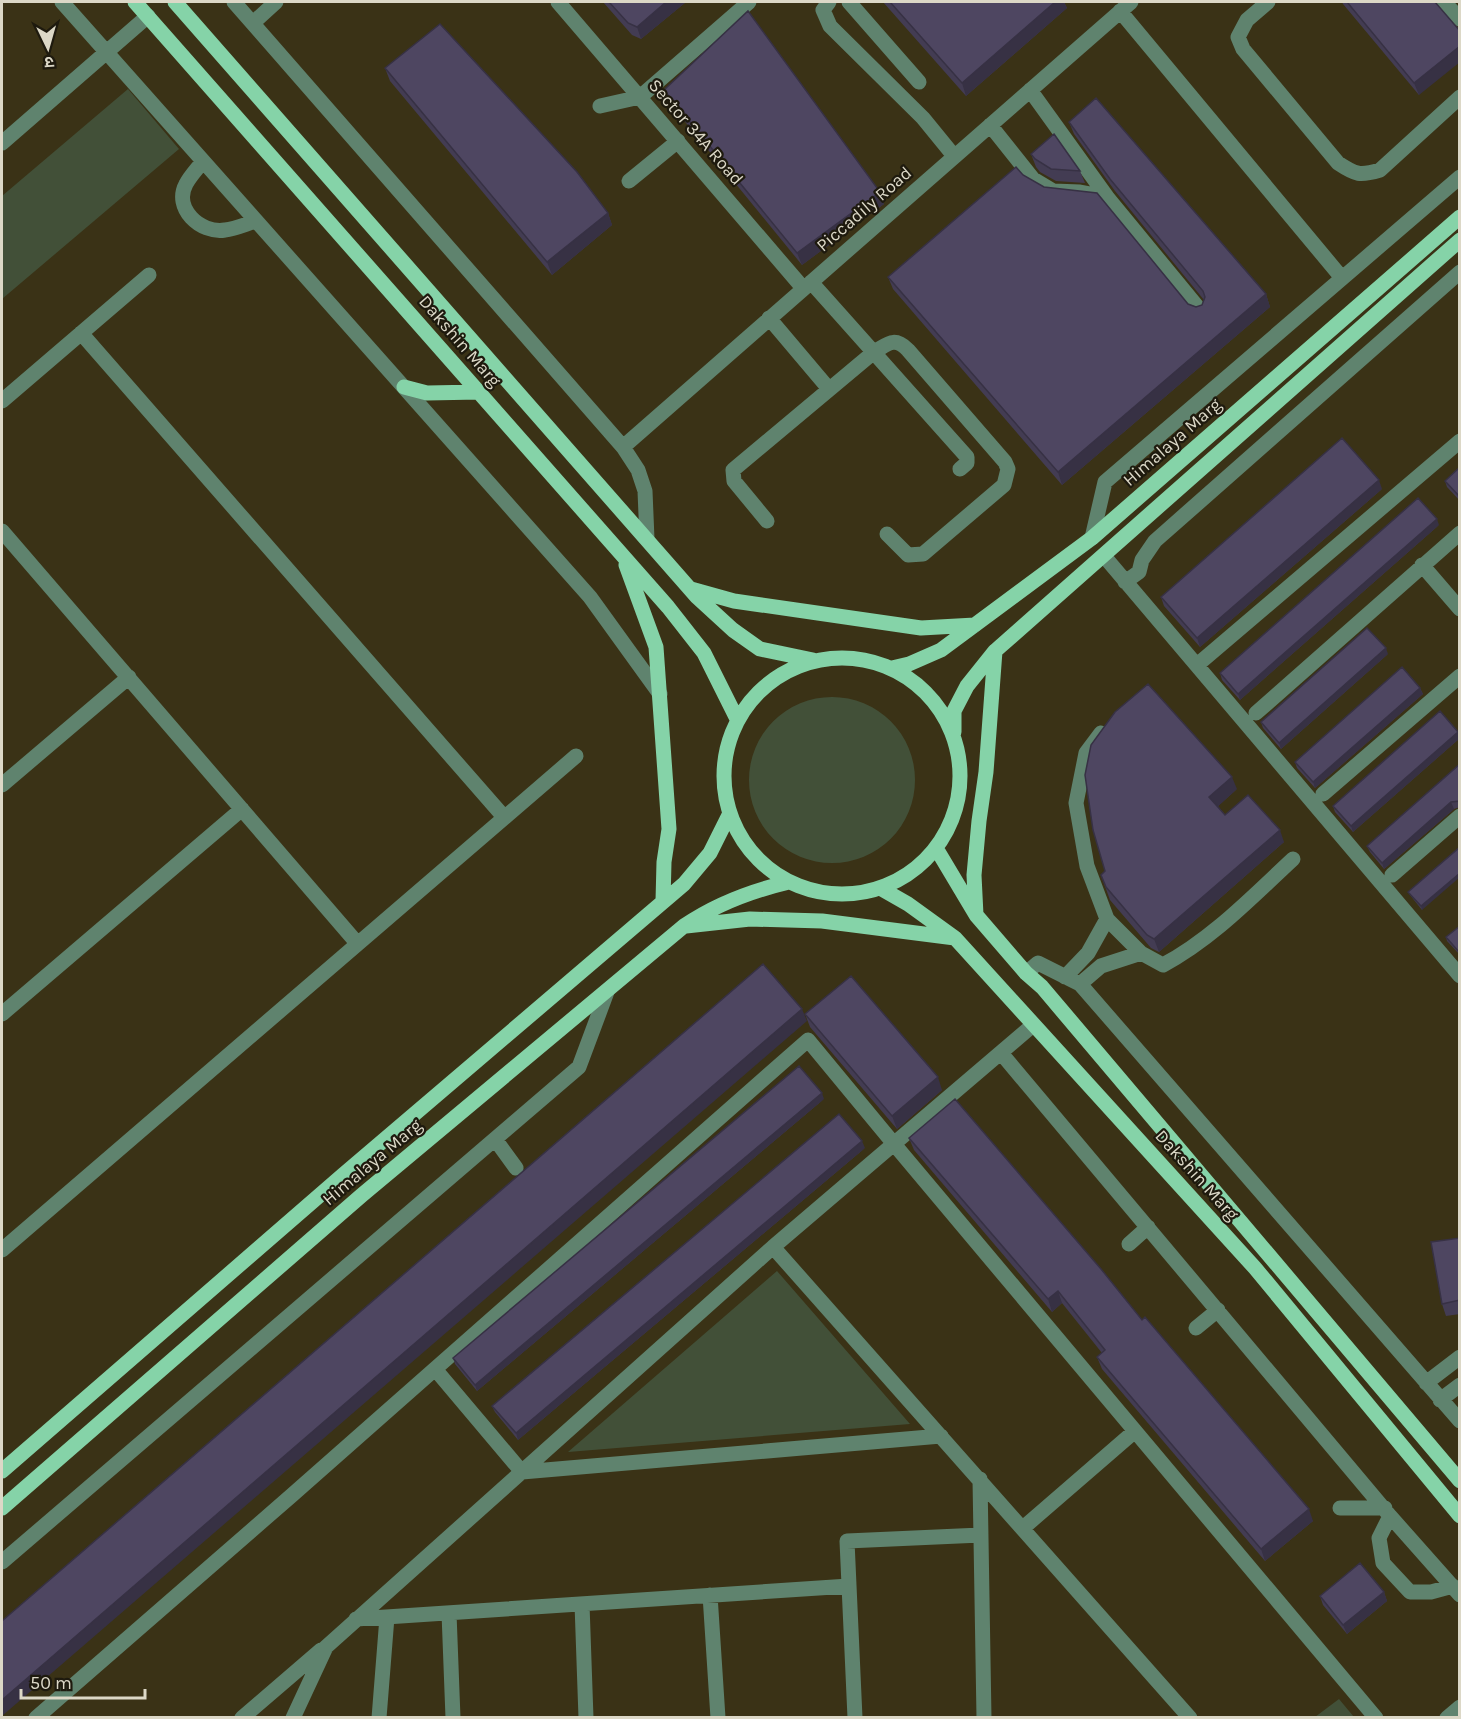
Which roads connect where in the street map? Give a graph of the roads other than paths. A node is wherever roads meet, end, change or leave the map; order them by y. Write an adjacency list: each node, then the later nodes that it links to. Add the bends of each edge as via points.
1 (62, 2): 16 (street)
2 (135, 2): 13 (main road, Dakshin Marg)
3 (175, 2): 55 (main road, Dakshin Marg)
4 (234, 2): 15 (street)
5 (276, 2): 15 (street)
6 (558, 2): 19 (street, Sector 34A Road)
7 (749, 2): 19 (street)
8 (849, 2): 17 (street)
9 (1268, 2): 20 (street, via 1246,20 1238,37 1243,49 1338,163 1354,174 1380,170)
10 (1444, 2): 14 (street)
11 (823, 4): 26 (street, via 830,26 924,118)
12 (1125, 6): 18 (street, Piccadily Road); 37 (street)
13 (148, 16): 16 (street); 45 (main road, Dakshin Marg)
14 (1460, 19)
15 (253, 23): 48 (street)
16 (106, 52): 24 (street); 27 (street)
17 (919, 82)
18 (1030, 90): 22 (street, Piccadily Road); 31 (street)
19 (640, 97): 21 (street); 23 (street, Sector 34A Road)
20 (1460, 97)
21 (600, 106)
22 (990, 125): 26 (street, Piccadily Road); 31 (street, via 1034,179 1053,191)
23 (678, 141): 25 (street); 28 (street, Sector 34A Road)
24 (2, 143)
25 (665, 151): 28 (street); 30 (street)
26 (954, 156): 38 (street, Piccadily Road)
27 (203, 161): 33 (street); 33 (street, via 185,185 182,201 189,216 200,226 224,231)
28 (696, 163): 38 (street, Sector 34A Road)
29 (1460, 177): 37 (street)
30 (629, 181)
31 (1107, 197): 39 (street)
32 (1460, 217): 54 (main road, Himalaya Marg)
33 (256, 220): 43 (street)
34 (1460, 240): 57 (main road)
35 (1460, 272): 59 (street, via 1155,541 1139,572)
36 (149, 275): 41 (street)
37 (1342, 278): 54 (street, via 1105,482)
38 (807, 285): 40 (street, Piccadily Road); 42 (street, Sector 34A Road)
39 (1200, 310)
40 (769, 318): 44 (street); 48 (street, Piccadily Road)
41 (81, 333): 46 (street); 80 (street)
42 (874, 352): 44 (street); 49 (street, Sector 34A Road, via 967,457 967,463); 53 (street, via 892,342 901,343 1008,469 1004,485 923,554 908,555)
43 (404, 387): 45 (main road, via 427,393); 69 (street, via 590,597)
44 (829, 389): 50 (street, via 733,470 734,481)
45 (479, 392): 56 (main road, Dakshin Marg)
46 (2, 401)
47 (1460, 441): 65 (street)
48 (623, 447): 55 (street, via 638,470 645,491)
49 (960, 469)
50 (767, 521)
51 (2, 531): 68 (street)
52 (1460, 533): 58 (street)
53 (887, 534)
54 (1092, 538): 62 (main road, Himalaya Marg)
55 (646, 539): 60 (main road, Dakshin Marg)
56 (623, 555): 69 (main road, via 656,646); 72 (main road, Dakshin Marg, via 704,653)
57 (1104, 556): 59 (street); 63 (main road)
58 (1422, 565): 61 (street); 70 (street)
59 (1125, 582): 65 (street)
60 (691, 589): 62 (main road, via 734,601 921,628); 64 (main road, Dakshin Marg, via 733,630 760,649)
61 (1460, 609)
62 (976, 625): 66 (main road, Himalaya Marg, via 941,650)
63 (995, 651): 73 (main road, via 967,686 954,711); 87 (main road, via 975,864)
64 (813, 660): 66 (main road, via 840,657); 72 (main road, via 783,672 756,693)
65 (1197, 665): 94 (street)
66 (892, 668): 73 (main road, via 919,685 940,709)
67 (1460, 676): 76 (street)
68 (129, 677): 75 (street); 77 (street)
69 (660, 694): 86 (main road, via 669,829)
70 (1256, 713)
71 (1113, 717): 88 (street, via 1086,753 1076,803 1087,866)
72 (737, 719): 78 (main road, via 725,750 723,772)
73 (955, 738): 81 (main road, via 960,766 959,795 951,823)
74 (576, 756): 80 (street)
75 (2, 785)
76 (1323, 794)
77 (242, 809): 91 (street); 98 (street)
78 (729, 815): 84 (main road, via 743,843 764,865); 86 (main road, Himalaya Marg, via 710,853 684,884)
79 (1460, 816): 83 (street)
80 (504, 817): 91 (street)
81 (936, 848): 85 (main road, via 920,865); 87 (main road, Dakshin Marg)
82 (1293, 859): 92 (street, via 1180,956 1163,964)
83 (1392, 875)
84 (789, 882): 85 (main road, via 819,892 849,894); 89 (main road, Himalaya Marg, via 754,890 702,913)
85 (880, 888): 90 (main road, Dakshin Marg)
86 (663, 901): 118 (main road, Himalaya Marg)
87 (976, 915): 93 (main road, Dakshin Marg)
88 (1107, 919): 92 (street); 95 (street, via 1088,953)
89 (684, 926): 90 (main road, via 750,919 822,921); 97 (main road, Himalaya Marg)
90 (955, 938): 99 (main road, Dakshin Marg)
91 (357, 943): 107 (street)
92 (1141, 953): 96 (street, via 1101,966)
93 (1026, 973): 95 (street, via 1038,963); 121 (main road, Dakshin Marg, via 1042,987)
94 (1460, 976)
95 (1065, 977): 96 (street)
96 (1080, 984): 112 (street)
97 (607, 992): 101 (street, via 579,1067); 122 (main road, Himalaya Marg, via 362,1195)
98 (2, 1014)
99 (1033, 1025): 100 (street); 125 (main road, Dakshin Marg, via 1255,1268)
100 (1001, 1053): 102 (street); 104 (street)
101 (495, 1138): 103 (street); 128 (street)
102 (894, 1144): 106 (street); 111 (street, via 808,1040); 116 (street)
103 (516, 1168)
104 (1148, 1227): 105 (street); 108 (street)
105 (1129, 1244)
106 (773, 1247): 117 (street); 119 (street)
107 (2, 1250)
108 (1218, 1310): 109 (street); 124 (street)
109 (1196, 1328)
110 (1460, 1357): 112 (street)
111 (435, 1369): 119 (street); 138 (street)
112 (1426, 1383): 114 (street)
113 (1460, 1384): 114 (street)
114 (1440, 1400): 115 (street)
115 (1460, 1421)
116 (1135, 1431): 126 (street); 148 (street)
117 (941, 1436): 119 (street); 120 (street)
118 (2, 1471)
119 (522, 1472): 135 (street)
120 (980, 1479): 126 (street); 127 (street)
121 (1460, 1481)
122 (2, 1508)
123 (1340, 1508): 124 (street)
124 (1388, 1512): 130 (street); 130 (street, via 1379,1538 1383,1563 1410,1592)
125 (1460, 1516)
126 (1023, 1528): 147 (street)
127 (981, 1535): 129 (street, via 848,1541); 146 (street)
128 (2, 1562)
129 (849, 1586): 131 (street); 145 (street)
130 (1456, 1591)
131 (710, 1595): 132 (street); 144 (street)
132 (582, 1604): 133 (street); 143 (street)
133 (449, 1613): 134 (street); 142 (street)
134 (387, 1617): 135 (street); 141 (street)
135 (356, 1619): 136 (street)
136 (326, 1647): 139 (street); 140 (street)
137 (1460, 1707): 149 (street)
138 (36, 1718)
139 (242, 1718)
140 (293, 1718)
141 (379, 1718)
142 (453, 1718)
143 (586, 1718)
144 (718, 1718)
145 (855, 1718)
146 (984, 1718)
147 (1190, 1718)
148 (1376, 1718)
149 (1447, 1718)

